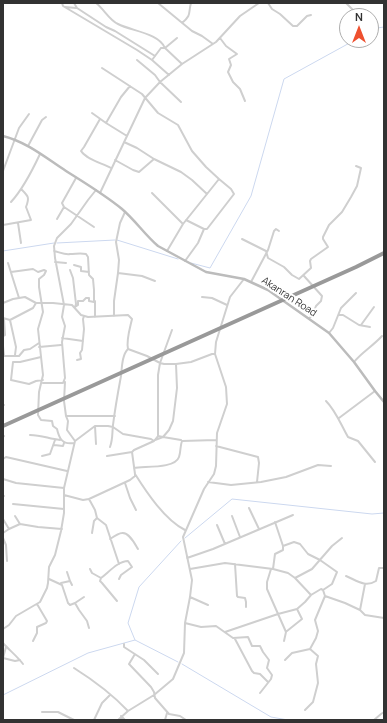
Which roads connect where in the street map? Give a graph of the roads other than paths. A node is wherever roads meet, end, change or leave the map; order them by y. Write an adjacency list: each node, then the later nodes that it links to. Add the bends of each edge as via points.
1 (62, 3): 8 (street)
2 (74, 3): 9 (street)
3 (96, 3): 14 (street, via 119,25 150,36)
4 (158, 3): 11 (street)
5 (191, 3): 11 (street, via 188,18)
6 (259, 3): 13 (street, via 240,16)
7 (268, 3): 10 (street, via 293,26 297,26)
8 (63, 6): 9 (street); 20 (street)
9 (77, 8): 18 (street)
10 (311, 15)
11 (182, 23): 15 (street)
12 (177, 38): 17 (street)
13 (220, 38): 15 (street); 27 (street, via 237,54 230,59 228,72)
14 (163, 44): 16 (street); 17 (street)
15 (212, 44): 21 (street)
16 (161, 48): 17 (street); 18 (street)
17 (165, 48): 21 (street)
18 (155, 56): 20 (street)
19 (137, 60): 24 (street)
20 (152, 60): 23 (street)
21 (182, 64): 23 (street)
22 (102, 68): 25 (street)
23 (169, 74): 24 (street)
24 (160, 82): 26 (street); 28 (street)
25 (130, 86): 26 (street); 33 (street)
26 (145, 98): 35 (street); 46 (street, via 158,113 178,125 192,151)
27 (245, 101)
28 (181, 102)
29 (92, 113): 32 (street)
30 (29, 114): 36 (street)
31 (46, 117): 38 (street)
32 (100, 119): 33 (street); 43 (street, via 81,151 92,160)
33 (106, 123): 35 (street)
34 (3, 136): 36 (main road, Akanran Road)
35 (127, 136): 37 (street)
36 (15, 139): 38 (main road, Akanran Road); 44 (street)
37 (124, 142): 40 (street); 41 (street)
38 (28, 146): 39 (main road, Akanran Road)
39 (40, 154): 45 (main road, Akanran Road); 47 (street)
40 (154, 159): 41 (street, via 139,172); 51 (street, via 181,172)
41 (115, 160): 43 (street)
42 (356, 166): 79 (street, via 362,168 357,186 323,237 328,247 311,259 311,268)
43 (111, 168): 50 (street)
44 (3, 171)
45 (76, 178): 48 (main road, Akanran Road); 53 (street, via 62,203)
46 (219, 180): 51 (street); 62 (street, via 234,194 207,229)
47 (21, 189): 52 (street); 58 (street, via 28,197 26,207 31,220)
48 (96, 190): 50 (main road, Akanran Road); 55 (street)
49 (152, 193): 59 (street)
50 (100, 194): 54 (main road, Akanran Road)
51 (207, 194): 57 (street)
52 (11, 202)
53 (64, 207): 55 (street); 56 (street)
54 (125, 212): 67 (main road, Akanran Road, via 151,240); 78 (street, via 116,242)
55 (77, 215): 61 (street); 66 (street, via 57,238)
56 (57, 219)
57 (186, 220): 59 (street); 62 (street)
58 (18, 223): 60 (street); 65 (street)
59 (183, 224): 67 (street)
60 (3, 225)
61 (94, 227)
62 (204, 229): 70 (street)
63 (279, 231): 68 (street, via 274,231)
64 (242, 239): 68 (street)
65 (21, 243)
66 (54, 251): 71 (street); 77 (street, via 86,254)
67 (167, 251): 70 (main road, Akanran Road)
68 (266, 253): 79 (street, via 268,258 284,267 295,278); 82 (street)
69 (384, 253): 130 (highway)
70 (185, 261): 80 (main road, Akanran Road, via 206,272)
71 (55, 262): 73 (street); 90 (street)
72 (8, 263): 76 (street)
73 (66, 263)
74 (74, 265): 77 (street)
75 (70, 270): 92 (street)
76 (11, 272): 85 (street); 89 (street, via 33,269 38,272 46,271 44,276 39,278)
77 (89, 272): 86 (street, via 93,279)
78 (118, 273): 81 (street, via 142,276); 96 (street)
79 (304, 276): 98 (street, via 322,296)
80 (244, 279): 82 (main road, Akanran Road); 91 (street)
81 (155, 282)
82 (251, 282): 98 (main road, Akanran Road, via 268,290)
83 (356, 292): 94 (street)
84 (202, 297): 91 (street, via 212,298)
85 (19, 298): 87 (street); 88 (street, via 25,297)
86 (95, 300): 92 (street, via 91,302 86,298); 97 (street)
87 (3, 303)
88 (36, 303): 89 (street); 100 (street, via 33,308)
89 (41, 303): 90 (street); 109 (street, via 43,312 38,329)
90 (64, 305): 92 (street); 107 (street, via 62,317 65,326)
91 (227, 305): 114 (street)
92 (75, 307): 95 (street)
93 (374, 307): 101 (street)
94 (338, 315): 101 (street); 104 (street)
95 (84, 316): 97 (street); 108 (street)
96 (114, 316): 97 (street); 113 (street, via 131,317)
97 (95, 317)
98 (309, 318): 104 (main road, Akanran Road)
99 (4, 319): 100 (street); 105 (street)
100 (10, 320): 116 (street, via 16,347)
101 (361, 325): 102 (street)
102 (370, 327)
103 (172, 330): 120 (street)
104 (329, 333): 119 (main road, Akanran Road)
105 (3, 336)
106 (382, 336): 119 (street)
107 (62, 338): 108 (street); 110 (street)
108 (83, 341): 118 (street, via 81,359)
109 (39, 343): 112 (street); 116 (street, via 30,350 24,350 19,356)
110 (62, 345): 112 (street); 122 (street)
111 (3, 346): 115 (street)
112 (39, 347): 117 (street)
113 (128, 348): 120 (street); 128 (street, via 122,362)
114 (215, 354): 121 (street); 139 (street, via 226,387 227,404)
115 (3, 356): 116 (street)
116 (14, 356)
117 (41, 357): 123 (street); 123 (street, via 13,362 11,380 29,384)
118 (76, 360)
119 (354, 362): 124 (main road, Akanran Road)
120 (160, 363): 121 (street); 134 (street)
121 (176, 364): 135 (street, via 177,388 172,421)
122 (65, 381): 123 (street); 127 (street)
123 (42, 382): 137 (street, via 38,417 44,421 52,421)
124 (375, 391): 126 (main road, Akanran Road); 129 (street)
125 (326, 401): 129 (street)
126 (384, 402)
127 (66, 416): 128 (street); 141 (street, via 67,430)
128 (115, 416): 132 (street)
129 (339, 418): 151 (street, via 348,437 358,441)
130 (3, 426)
131 (95, 426): 132 (street); 141 (street); 143 (street)
132 (113, 427): 140 (street, via 123,434); 146 (street)
133 (30, 435): 136 (street, via 46,436)
134 (158, 436): 135 (street); 140 (street)
135 (163, 437): 138 (street); 140 (street)
136 (55, 440): 137 (street); 144 (street)
137 (61, 440): 142 (street)
138 (182, 440): 139 (street); 153 (street, via 176,461 157,467)
139 (216, 440): 145 (street)
140 (154, 441): 147 (street)
141 (74, 442): 142 (street); 154 (street)
142 (64, 443): 144 (street, via 63,446)
143 (96, 444)
144 (54, 445): 148 (street, via 50,454)
145 (216, 446): 157 (street, via 216,466); 158 (street, via 258,457)
146 (110, 447)
147 (132, 452): 149 (street); 153 (street)
148 (42, 456)
149 (107, 456)
150 (3, 459): 154 (street, via 6,457)
151 (375, 462)
152 (330, 466): 158 (street, via 318,465 286,477)
153 (134, 468): 155 (street)
154 (68, 471): 160 (street)
155 (135, 474): 159 (street); 178 (street, via 158,506)
156 (3, 479): 160 (street, via 16,483)
157 (208, 482): 158 (street, via 231,485); 178 (street)
158 (257, 482)
159 (124, 483): 162 (street); 166 (street)
160 (64, 488): 161 (street)
161 (64, 495): 162 (street); 165 (street)
162 (89, 499): 170 (street, via 96,510)
163 (13, 504): 165 (street)
164 (249, 508): 177 (street)
165 (64, 509): 176 (street)
166 (136, 510)
167 (293, 515): 172 (street)
168 (15, 516): 173 (street)
169 (232, 516): 181 (street)
170 (97, 518): 180 (street); 184 (street, via 106,525)
171 (3, 519): 175 (street)
172 (275, 522): 177 (street); 186 (street)
173 (20, 524): 175 (street); 176 (street)
174 (217, 525): 185 (street)
175 (9, 529): 179 (street)
176 (62, 529): 201 (street, via 49,567)
177 (259, 529): 181 (street)
178 (185, 530): 188 (street, via 183,540)
179 (3, 533)
180 (92, 533)
181 (240, 537): 185 (street)
182 (3, 538): 190 (street)
183 (342, 538): 189 (street)
184 (110, 539): 187 (street, via 124,533); 191 (street)
185 (225, 544): 188 (street)
186 (283, 546): 189 (street, via 297,542 308,554); 196 (street, via 282,551 274,556)
187 (138, 549)
188 (187, 558): 195 (street)
189 (320, 560): 200 (street, via 312,569); 207 (street, via 337,573 332,584)
190 (7, 561)
191 (119, 564): 199 (street); 202 (street, via 127,560 132,566)
192 (235, 564): 195 (street, via 225,563); 196 (street); 216 (street, via 237,596 245,598)
193 (90, 568): 199 (street, via 92,573)
194 (384, 568): 205 (street, via 378,568 374,582)
195 (190, 569): 211 (street)
196 (272, 569): 200 (street, via 288,573); 219 (street, via 267,589)
197 (67, 572): 203 (street)
198 (346, 576): 205 (street)
199 (101, 578): 212 (street, via 100,581)
200 (295, 578): 208 (street)
201 (49, 579): 204 (street); 214 (street, via 47,588)
202 (119, 579)
203 (70, 581): 204 (street); 206 (street)
204 (60, 584): 213 (street, via 68,603)
205 (365, 584): 218 (street)
206 (72, 585)
207 (323, 590): 208 (street, via 320,589); 209 (street)
208 (311, 595): 217 (street)
209 (325, 596): 218 (street); 232 (street, via 315,620 318,631)
210 (84, 597): 213 (street)
211 (190, 597): 215 (street); 221 (street)
212 (117, 601)
213 (75, 603): 222 (street)
214 (37, 604): 223 (street, via 16,616); 227 (street, via 47,621 37,627)
215 (208, 604)
216 (246, 607)
217 (297, 609): 219 (street); 225 (street, via 302,619)
218 (360, 610): 220 (street, via 365,615)
219 (278, 614): 224 (street); 225 (street)
220 (384, 618)
221 (184, 623): 224 (street, via 201,628 216,626); 241 (street, via 185,647 182,659 173,679)
222 (89, 628)
223 (3, 629)
224 (225, 632): 226 (street)
225 (286, 632): 228 (street)
226 (235, 639): 239 (street, via 252,671 260,674); 239 (street, via 248,637 252,646 261,646 262,652 269,660 267,668 272,675)
227 (33, 641)
228 (284, 641)
229 (3, 643): 231 (street)
230 (124, 644): 233 (street, via 124,648)
231 (6, 647): 234 (street); 234 (street, via 3,658)
232 (310, 649): 235 (street, via 292,653); 243 (street, via 318,656 318,678 313,702)
233 (134, 654): 238 (street); 241 (street, via 129,664 151,687)
234 (20, 660): 236 (street)
235 (285, 660)
236 (23, 664)
237 (74, 668): 242 (street)
238 (158, 674)
239 (268, 682): 240 (street)
240 (260, 693)
241 (154, 694): 244 (street); 245 (street, via 156,700)
242 (110, 695): 244 (street); 250 (street, via 102,703)
243 (305, 710)
244 (128, 711): 248 (street)
245 (167, 711): 253 (street); 254 (street)
246 (42, 712): 249 (street, via 58,712)
247 (384, 712): 255 (street)
248 (121, 716): 251 (street); 252 (street)
249 (74, 720)
250 (94, 720)
251 (118, 720)
252 (125, 720)
253 (166, 720)
254 (186, 720)
255 (374, 720)

